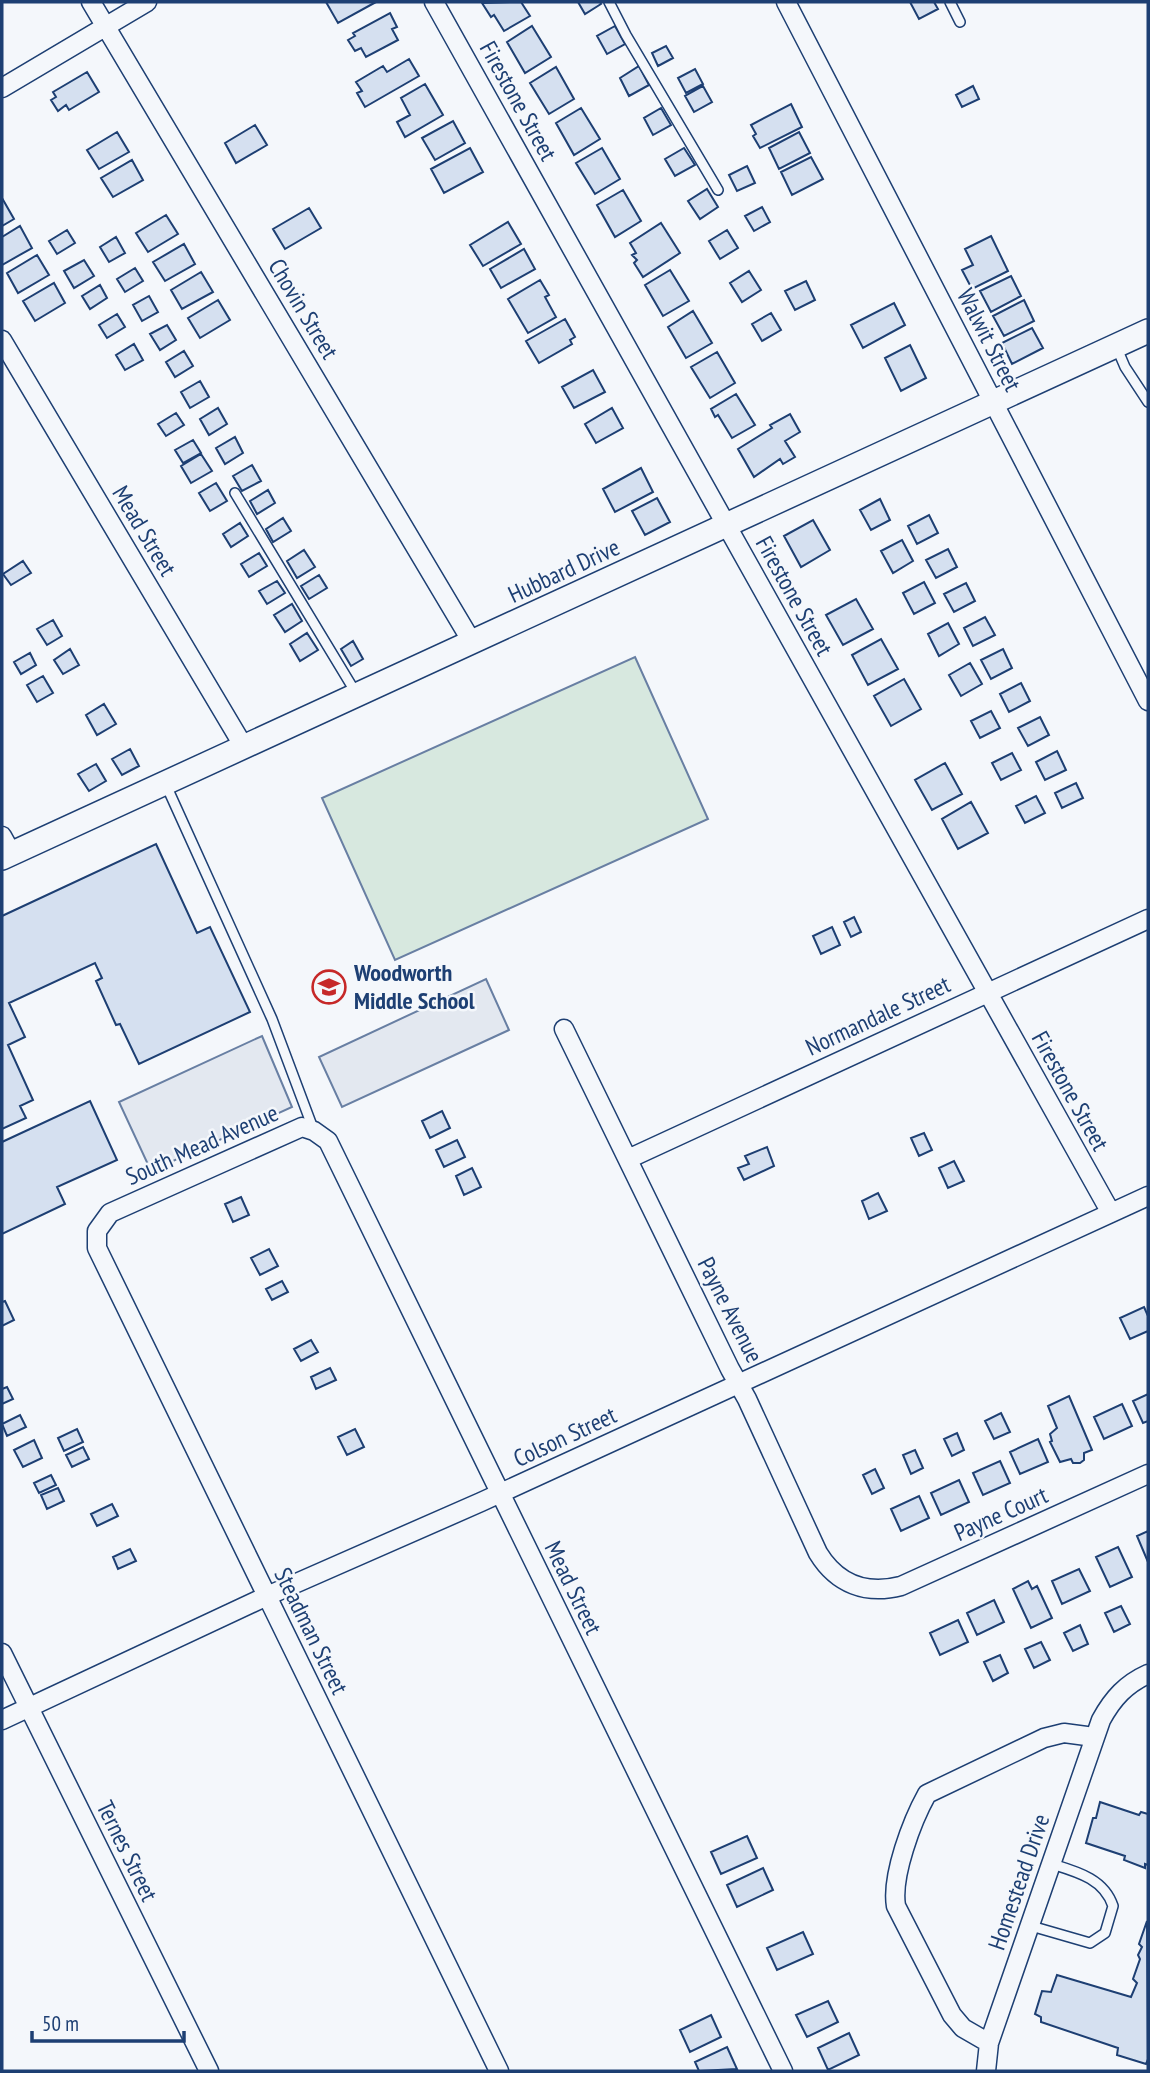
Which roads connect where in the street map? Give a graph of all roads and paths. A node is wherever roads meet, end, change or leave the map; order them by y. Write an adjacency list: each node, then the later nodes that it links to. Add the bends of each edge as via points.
1 (91, 2): 8 (street, Chovin Street)
2 (147, 2): 8 (street)
3 (435, 2): 17 (street, Firestone Street)
4 (608, 2): 10 (lane)
5 (786, 2): 14 (street, Walwit Street)
6 (950, 2): 7 (lane)
7 (960, 22)
8 (106, 26): 9 (street); 18 (street, Chovin Street)
9 (2, 88)
10 (718, 190)
11 (1148, 331): 13 (street, Hubbard Drive)
12 (2, 340): 21 (street, Mead Street)
13 (1116, 346): 14 (street, Hubbard Drive); 15 (lane)
14 (993, 402): 17 (street, Hubbard Drive); 20 (street, Walwit Street)
15 (1148, 402)
16 (235, 493): 19 (lane)
17 (726, 525): 18 (street, Hubbard Drive); 25 (street, Firestone Street)
18 (472, 642): 19 (street, Hubbard Drive)
19 (357, 695): 21 (street, Hubbard Drive)
20 (1148, 701)
21 (244, 747): 22 (street, Hubbard Drive)
22 (165, 783): 23 (street, Hubbard Drive); 27 (lane, via 272,1018)
23 (5, 849)
24 (1148, 919): 25 (street, Normandale Street)
25 (987, 992): 28 (street, Normandale Street); 31 (street, Firestone Street)
26 (564, 1029): 28 (street, Payne Avenue)
27 (314, 1130): 30 (street, South Mead Avenue, via 295,1129); 34 (street, Mead Street, via 328,1141)
28 (628, 1158): 32 (street, Payne Avenue)
29 (1148, 1196): 31 (street, Colson Street)
30 (110, 1213): 36 (street, Steadman Street, via 97,1231 100,1256)
31 (1111, 1213): 32 (street, Colson Street)
32 (739, 1384): 34 (street, Colson Street); 35 (street, Payne Avenue, via 824,1564 846,1582)
33 (1148, 1474): 35 (street, Payne Court, via 901,1586)
34 (500, 1494): 36 (street, Colson Street); 47 (street, Mead Street)
35 (871, 1590)
36 (267, 1596): 39 (street, Colson Street); 46 (street, Steadman Street)
37 (2, 1653): 39 (street, Ternes Street)
38 (1148, 1674): 41 (street, Homestead Drive, via 1110,1703)
39 (28, 1707): 40 (street, Colson Street); 45 (street, Ternes Street)
40 (2, 1720)
41 (1094, 1737): 42 (street, Homestead Drive); 44 (street, via 1064,1733 1044,1738 927,1794 919,1808 896,1878 896,1906 952,2015 963,2028)
42 (1052, 1864): 43 (street, Homestead Drive); 43 (lane, via 1103,1886 1113,1906 1105,1933 1090,1942)
43 (1031, 1926): 44 (street, Homestead Drive)
44 (989, 2043): 48 (street, Homestead Drive)
45 (209, 2071)
46 (499, 2071)
47 (783, 2071)
48 (986, 2071)

